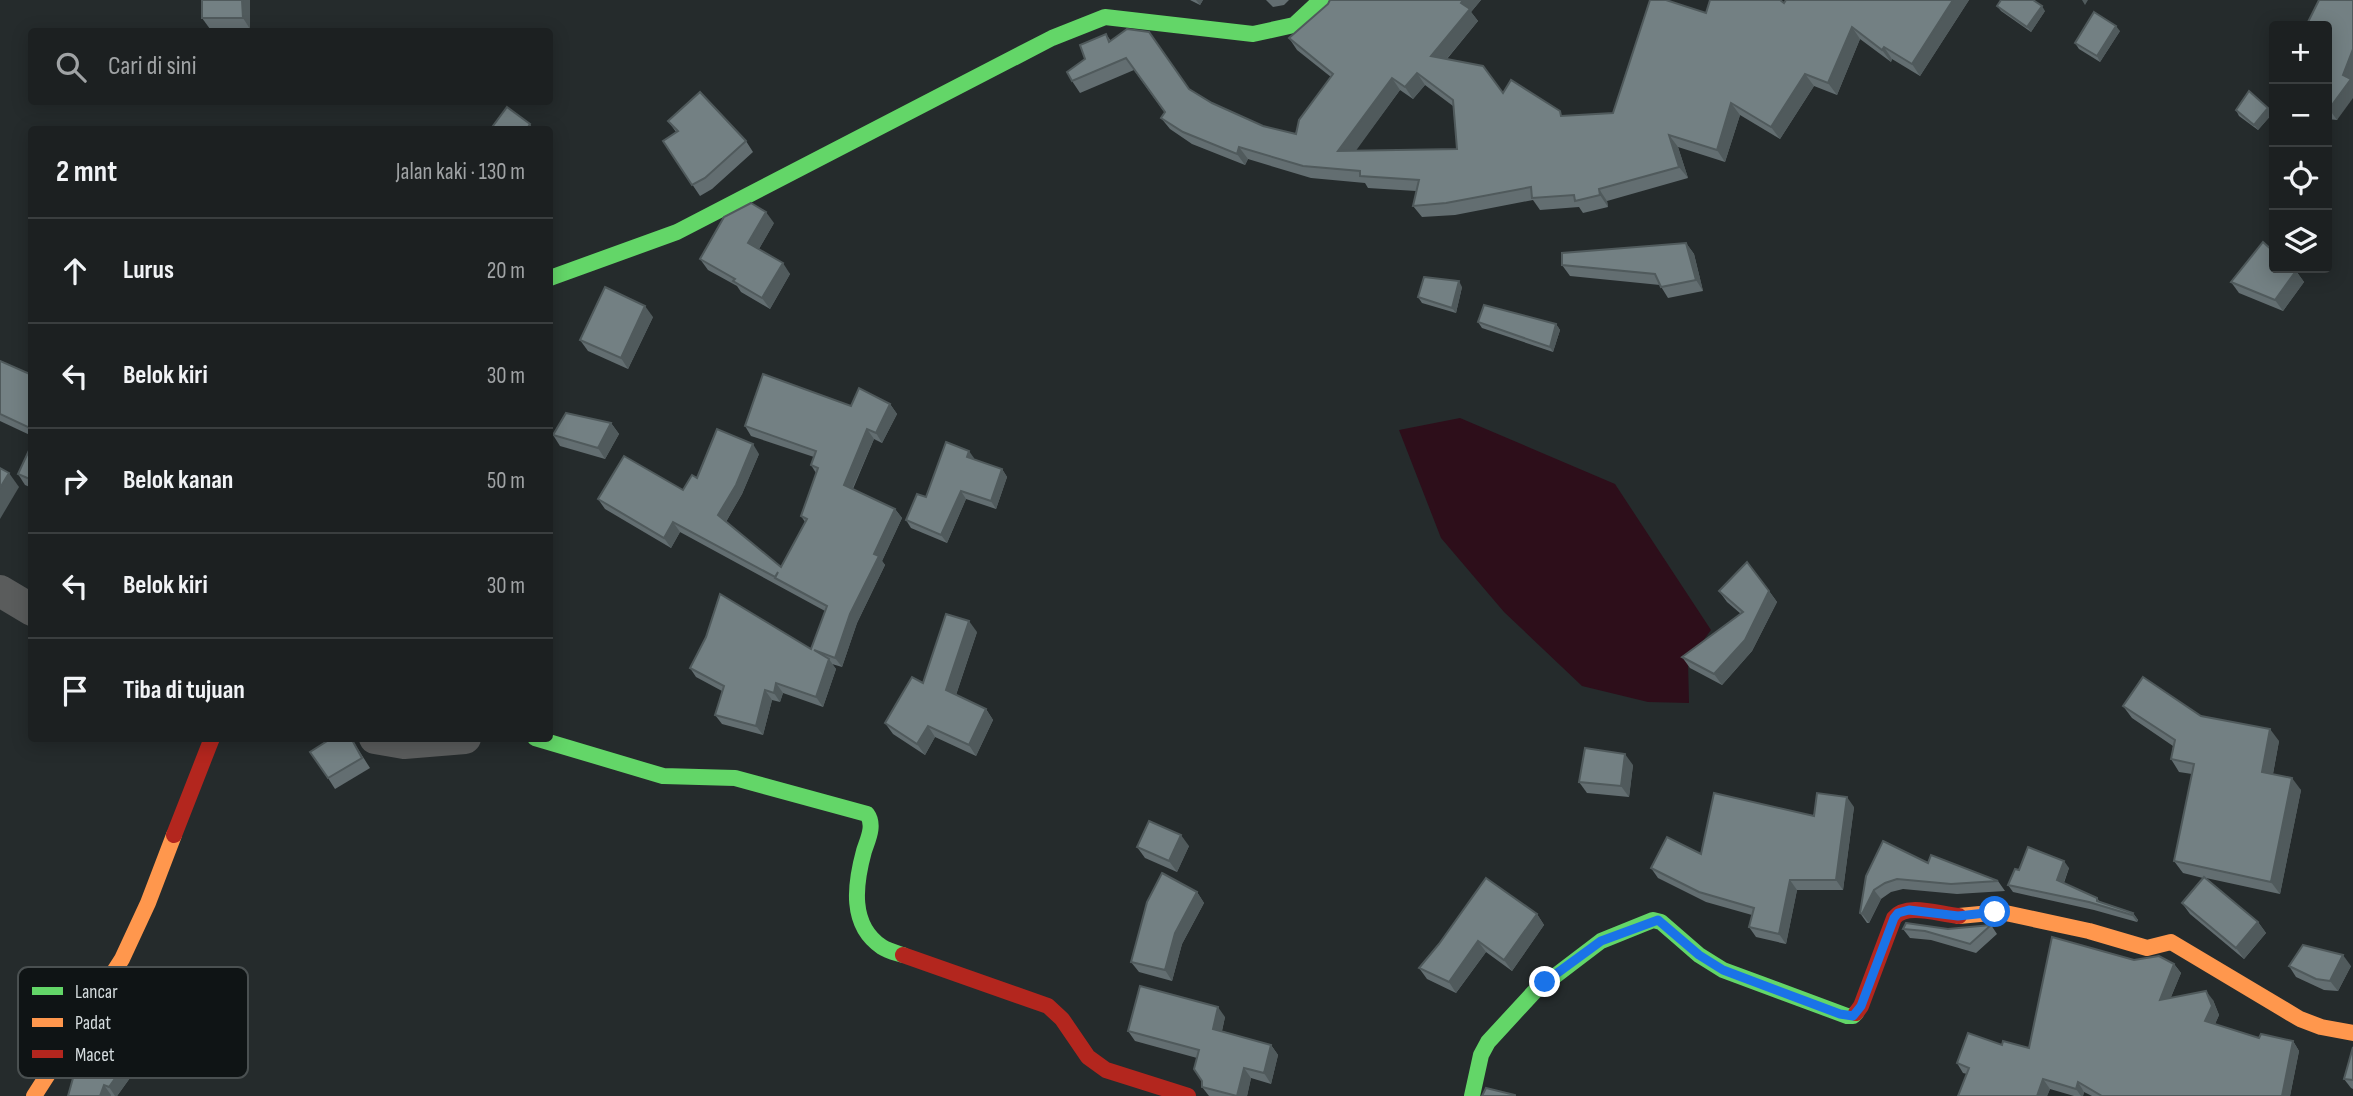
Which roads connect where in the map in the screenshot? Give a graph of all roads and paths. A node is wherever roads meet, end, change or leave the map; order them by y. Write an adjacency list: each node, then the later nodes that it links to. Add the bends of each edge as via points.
1 (1321, 0): 2 (street, via 1294,25 1252,34 1105,17 1052,38 677,232)
2 (553, 277)
3 (0, 591): 4 (street)
4 (28, 608)
5 (210, 742): 9 (street, via 148,903)
6 (398, 742): 7 (street)
7 (416, 742)
8 (548, 742): 13 (street, via 663,776 735,778 867,814 871,828 855,900 874,941 1035,1000 1055,1012 1096,1065)
9 (117, 967)
10 (2353, 1032): 14 (street, via 2300,1019 2171,942 2147,948 1995,912 1958,916 1909,910 1898,913 1861,1006 1847,1016 1723,970 1653,920 1601,941 1534,992 1488,1042)
11 (46, 1078): 12 (street)
12 (34, 1096)
13 (1188, 1096)
14 (1472, 1096)

